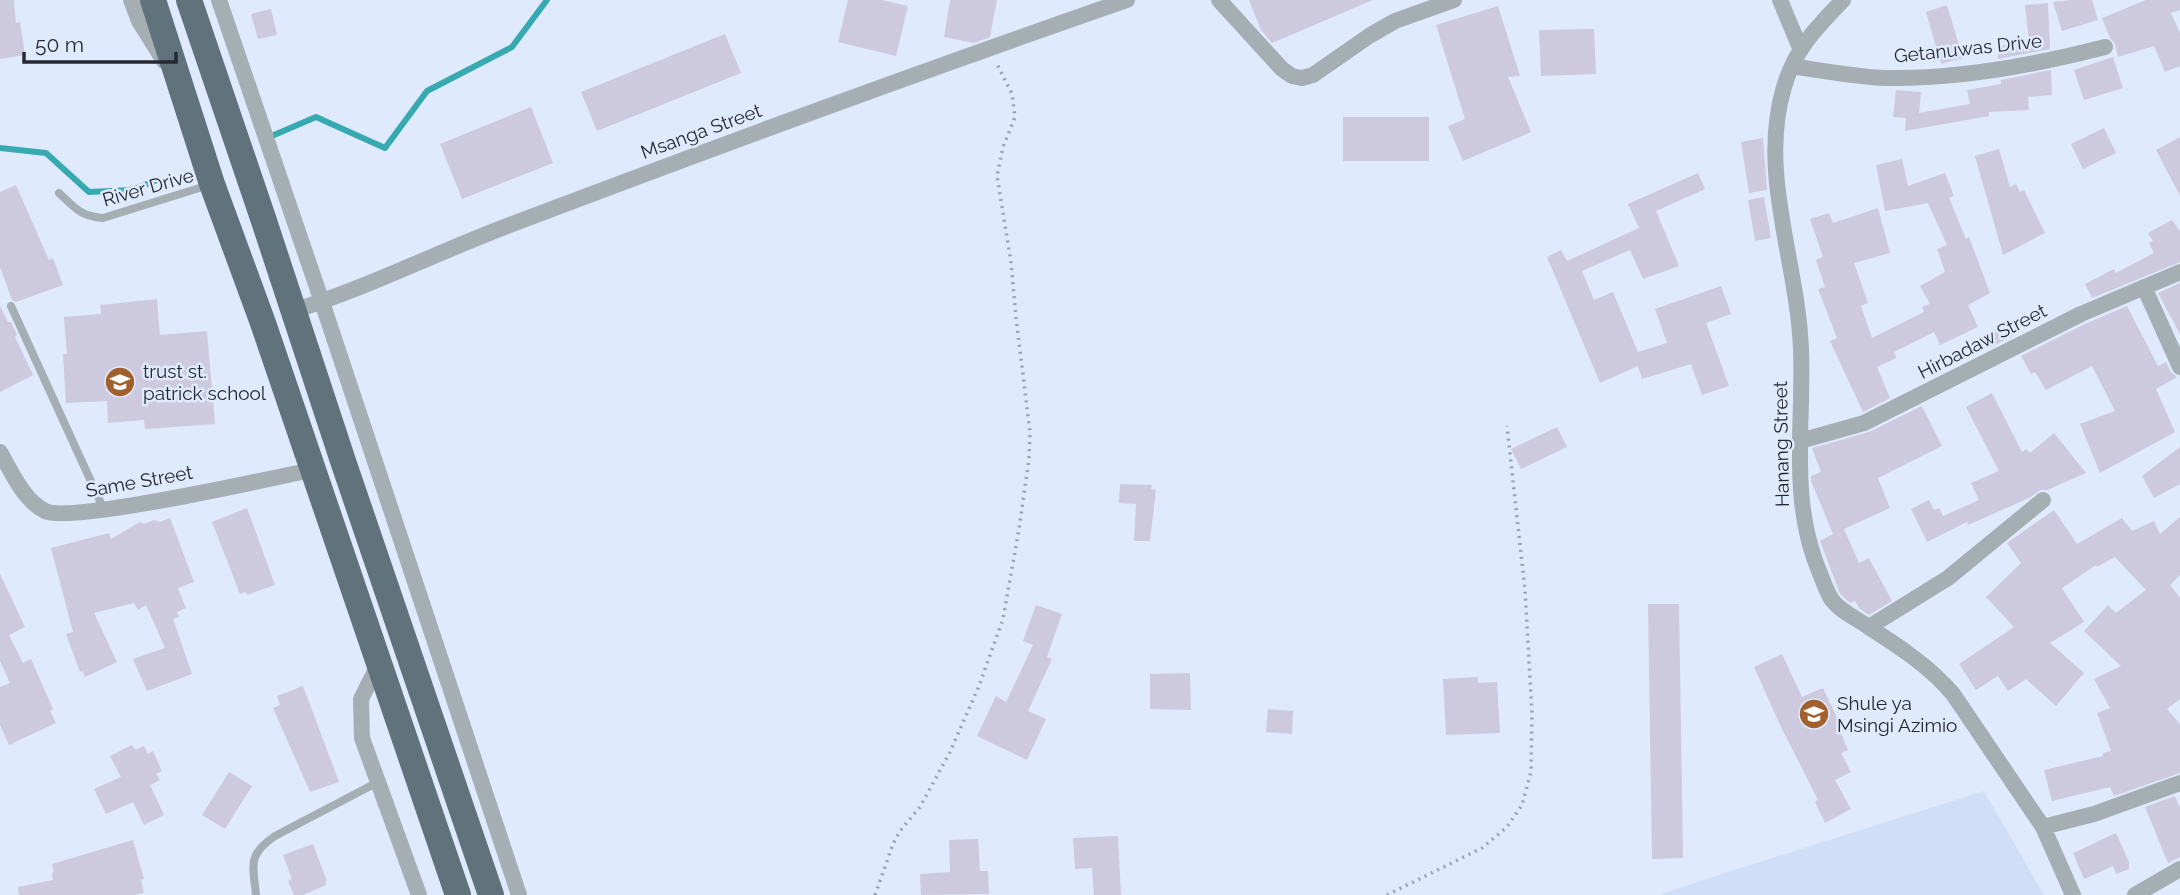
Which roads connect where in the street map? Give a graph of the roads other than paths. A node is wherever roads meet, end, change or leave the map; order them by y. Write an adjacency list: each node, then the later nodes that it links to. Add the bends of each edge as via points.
1 (131, 0): 13 (street)
2 (153, 0): 13 (highway)
3 (189, 0): 20 (highway)
4 (219, 0): 18 (street)
5 (1127, 0): 18 (street, Msanga Street, via 481,235)
6 (1219, 0): 7 (street, via 1283,69 1302,78 1395,21)
7 (1454, 0)
8 (1780, 0): 11 (street)
9 (1843, 0): 11 (street, Hanang Street)
10 (2105, 47): 12 (street, Getanuwas Drive, via 2049,61 1928,77 1886,78)
11 (1800, 48): 12 (street, Hanang Street)
12 (1792, 66): 22 (street, Hanang Street, via 1776,129 1776,182 1798,312)
13 (184, 93): 14 (highway)
14 (212, 184): 15 (lane, River Drive, via 103,218 79,213); 24 (highway)
15 (59, 193)
16 (2180, 272): 17 (street, Hirbadaw Street)
17 (2144, 287): 21 (street); 22 (street, Hirbadaw Street, via 1864,423)
18 (322, 302): 20 (street, Msanga Street); 37 (street)
19 (11, 306): 26 (lane)
20 (293, 311): 36 (highway)
21 (2180, 367)
22 (1800, 441): 27 (street, Hanang Street, via 1802,510 1813,555 1831,599)
23 (0, 452): 26 (street, Same Street, via 30,499 46,512)
24 (313, 470): 26 (street, Same Street); 28 (highway)
25 (2043, 500): 27 (street, via 1948,578)
26 (104, 510)
27 (1869, 627): 31 (street, Hanang Street, via 1918,661 1953,694)
28 (378, 665): 29 (street, via 361,699 362,738); 35 (highway)
29 (378, 782): 33 (lane, via 260,846 253,863); 34 (street)
30 (2180, 783): 31 (street)
31 (2042, 827): 38 (street, Hanang Street)
32 (2180, 869): 39 (street)
33 (257, 895)
34 (419, 895)
35 (458, 895)
36 (491, 895)
37 (519, 895)
38 (2073, 895)
39 (2135, 895)

